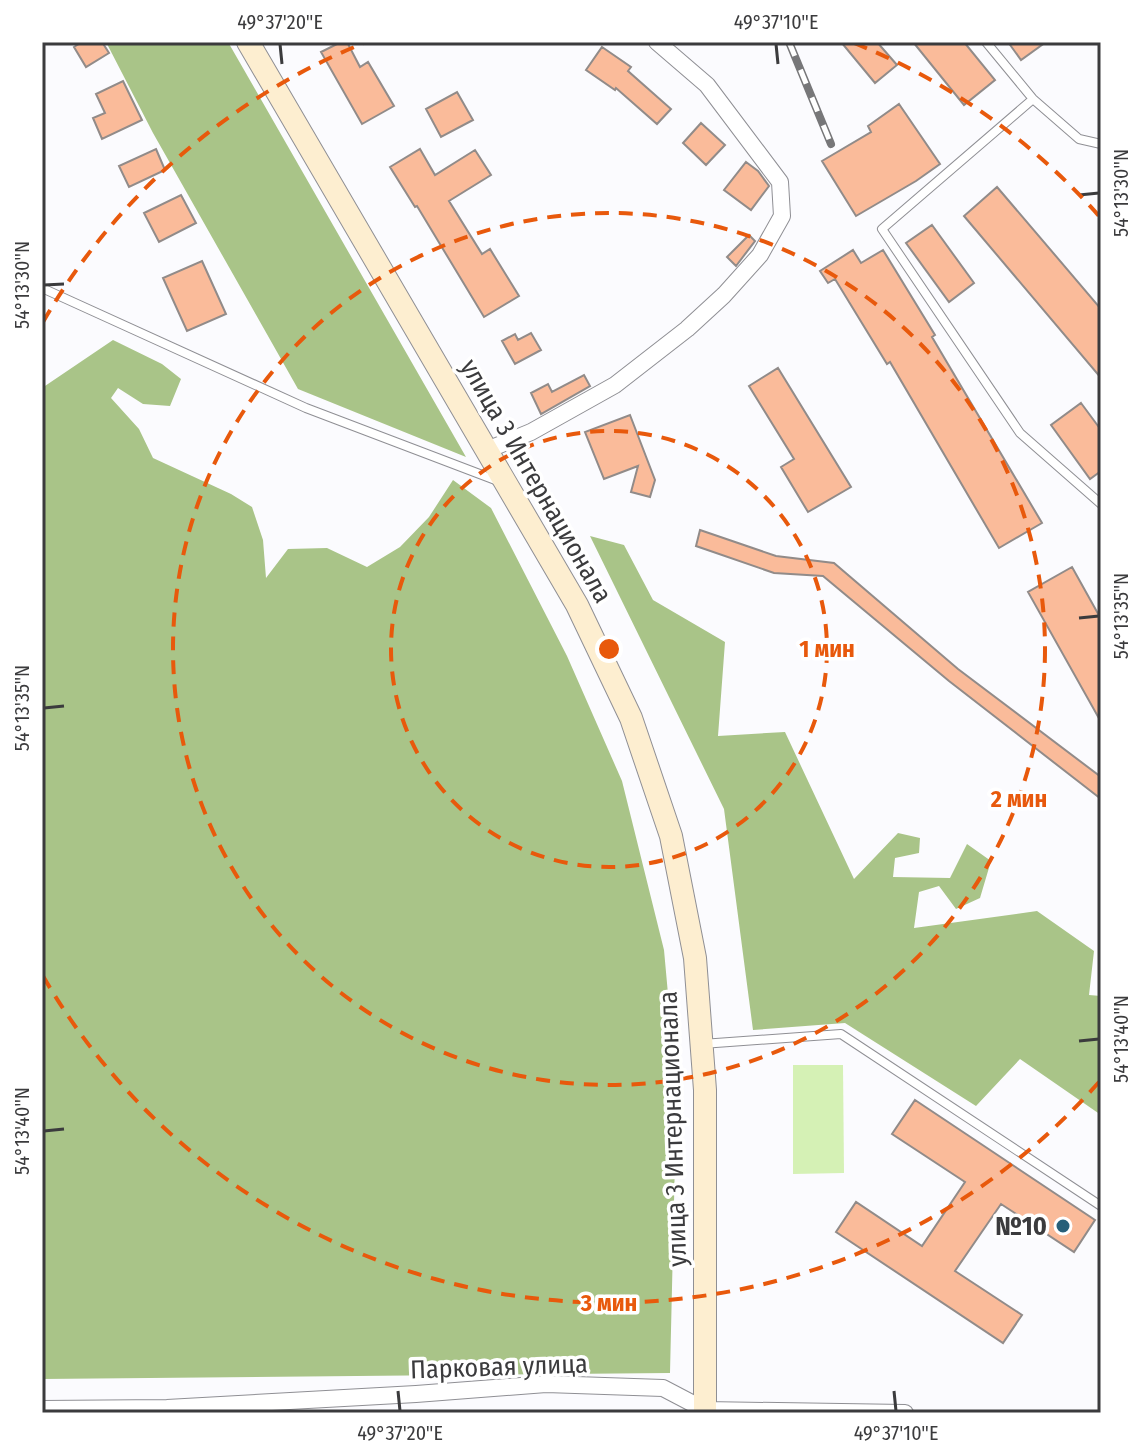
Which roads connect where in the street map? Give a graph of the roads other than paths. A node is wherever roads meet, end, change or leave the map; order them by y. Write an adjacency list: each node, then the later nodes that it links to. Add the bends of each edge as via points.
1 (248, 42): 7 (main road, улица 3 Интернационала)
2 (657, 42): 7 (street, via 707,85 780,182 782,216 760,255 687,329 615,385)
3 (986, 42): 4 (lane)
4 (1033, 99): 5 (lane, via 1079,139); 9 (lane, via 882,229 1020,433)
5 (1101, 144)
6 (42, 288): 8 (lane, via 306,408)
7 (487, 450): 8 (main road, улица 3 Интернационала)
8 (507, 484): 10 (main road, улица 3 Интернационала, via 577,605 631,718 671,836 695,958)
9 (1101, 504)
10 (701, 1044): 11 (lane, via 841,1034); 15 (main road, улица 3 Интернационала)
11 (1101, 1206)
12 (416, 1394): 14 (street, Парковая улица); 15 (street, Парковая улица, via 546,1384 663,1388); 16 (street)
13 (42, 1409): 14 (street, Парковая улица)
14 (167, 1410)
15 (705, 1411): 17 (street, Парковая улица)
16 (416, 1413)
17 (905, 1413)

